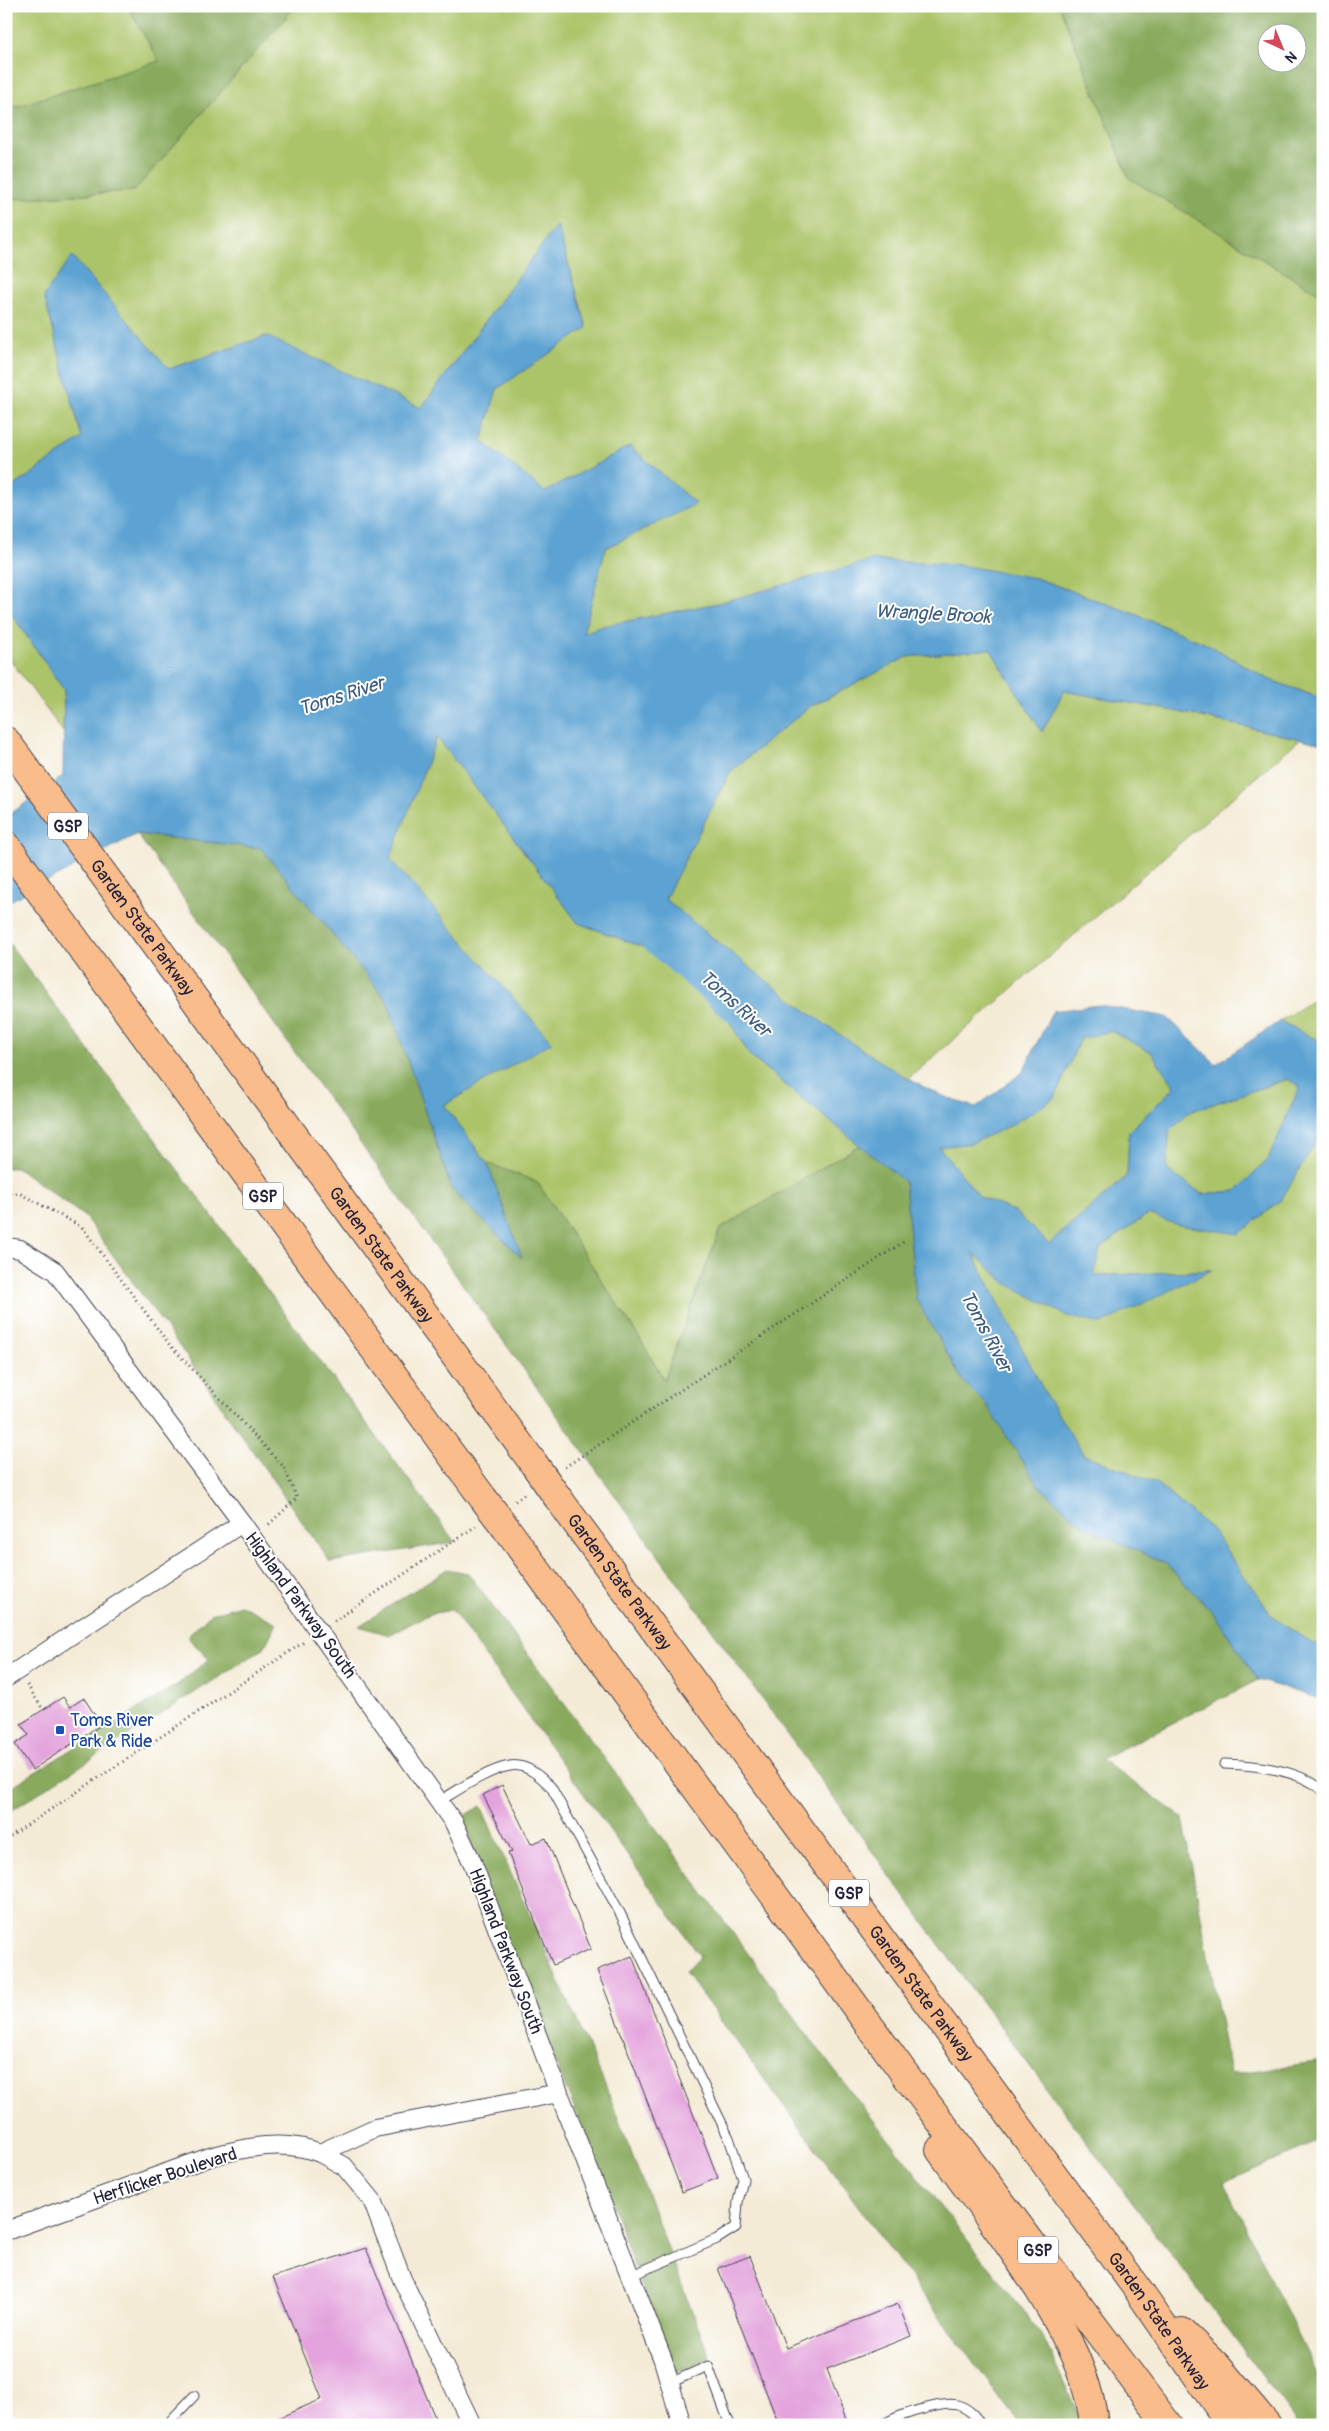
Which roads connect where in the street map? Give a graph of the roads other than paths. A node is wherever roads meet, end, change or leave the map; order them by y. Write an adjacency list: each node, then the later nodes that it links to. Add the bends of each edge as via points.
1 (6, 740): 14 (highway, Garden State Parkway / GSP)
2 (6, 844): 9 (highway, GSP)
3 (6, 1247): 4 (street, Highland Parkway South, via 20,1249 55,1271)
4 (242, 1523): 5 (street, Highland Parkway South); 8 (street, Highland Parkway South)
5 (6, 1678)
6 (1224, 1764): 7 (lane, via 1260,1766 1296,1776)
7 (1323, 1792)
8 (440, 1801): 10 (street, Highland Parkway South, via 473,1864); 13 (lane, via 474,1780 511,1766 525,1768 551,1787 620,1913 729,2138 743,2179 736,2226 717,2239)
9 (907, 2076): 23 (highway, via 923,2127 1040,2291 1058,2323 1085,2384); 24 (highway, GSP)
10 (558, 2093): 11 (street, via 375,2128); 13 (street, Highland Parkway South)
11 (320, 2153): 12 (street, Herflicker Boulevard, via 289,2144 236,2150); 18 (street, Herflicker Boulevard, via 344,2166 372,2200 402,2279)
12 (6, 2231)
13 (630, 2276): 15 (street, Highland Parkway South)
14 (1138, 2290): 25 (highway, Garden State Parkway / GSP); 26 (highway, via 1217,2366)
15 (670, 2383): 19 (street, Highland Parkway South); 20 (lane, via 708,2366)
16 (194, 2396): 17 (lane, via 172,2418)
17 (171, 2425)
18 (472, 2425)
19 (682, 2425)
20 (730, 2425)
21 (883, 2425): 22 (lane, via 892,2419 943,2405 957,2405 970,2412)
22 (980, 2425)
23 (1094, 2425)
24 (1168, 2425)
25 (1231, 2425)
26 (1267, 2425)

